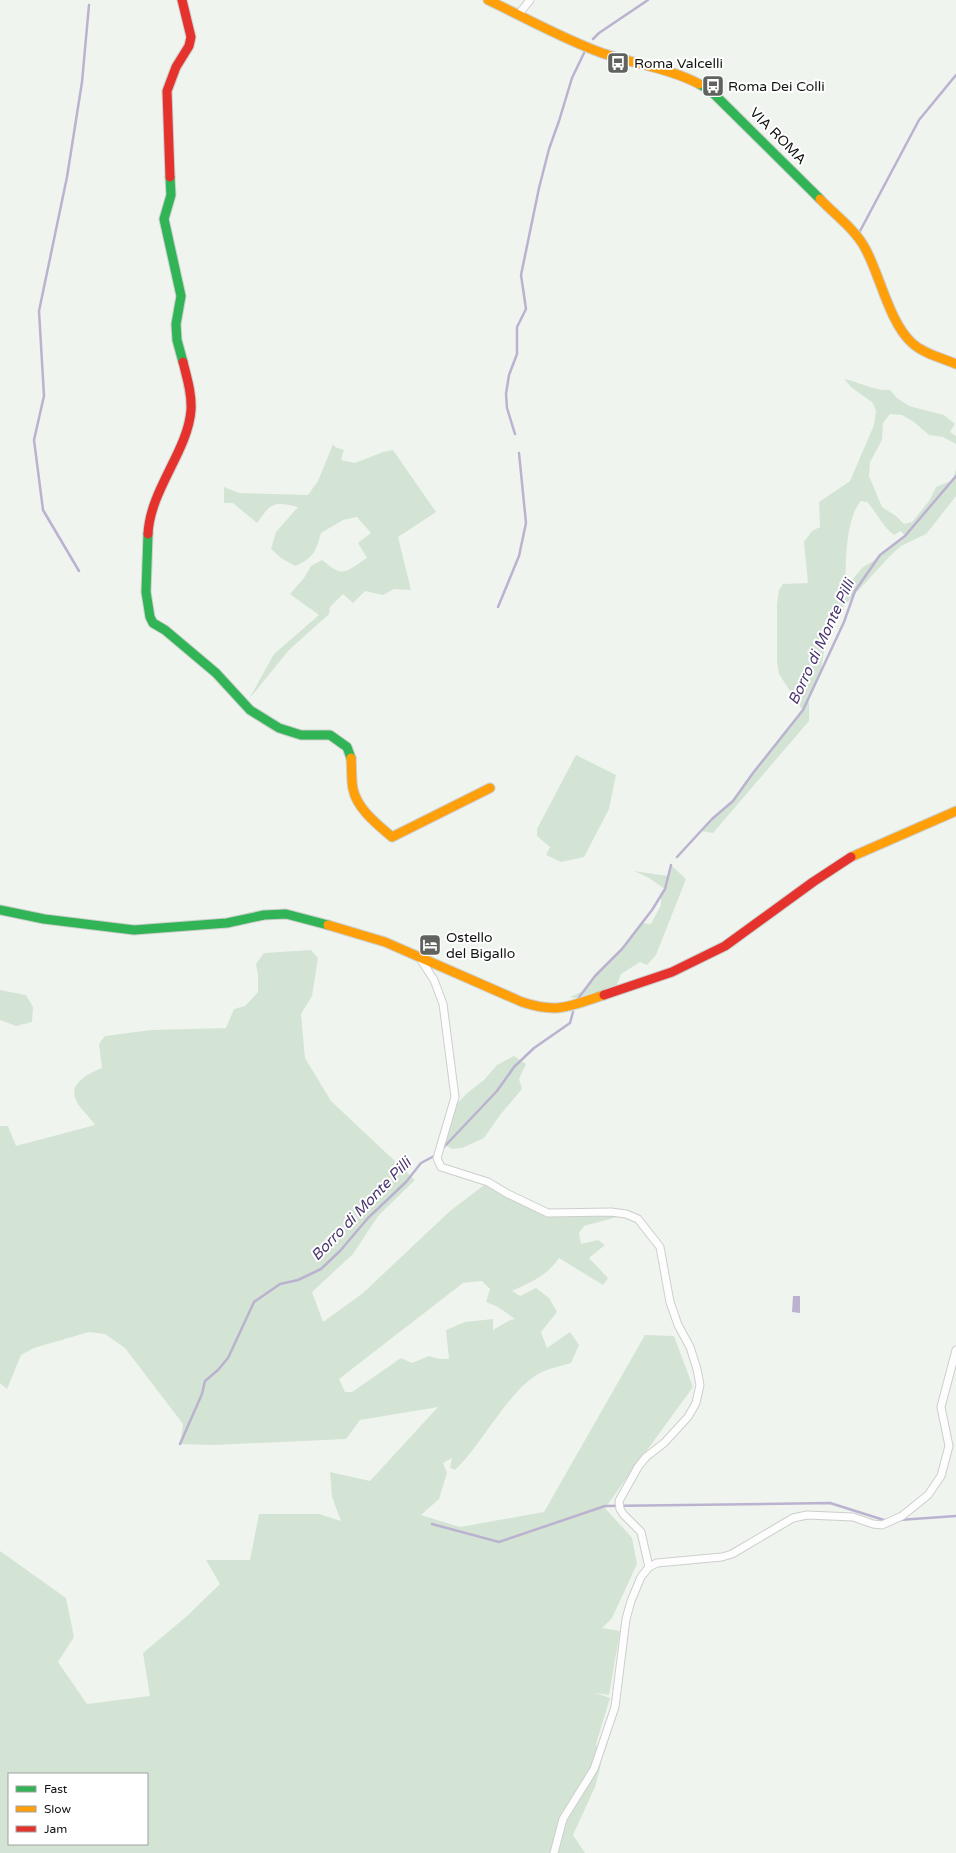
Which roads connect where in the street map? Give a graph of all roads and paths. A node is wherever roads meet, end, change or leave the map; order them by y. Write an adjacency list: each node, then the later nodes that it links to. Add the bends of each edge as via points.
1 (182, 0): 6 (street, via 191,37 167,91 171,195 164,219 181,296 176,324 177,340 191,394 191,411 186,432 156,499 148,531 146,592 150,617 153,623 216,673 250,710 279,728 301,735 330,735 347,747 351,757 353,790 357,799 370,818 392,837)
2 (488, 0): 4 (street, VIA ROMA)
3 (530, 0): 4 (street)
4 (518, 15): 5 (street, VIA ROMA, via 620,59 682,75 714,93 857,236 865,247 899,325 911,343)
5 (956, 364)
6 (490, 788)
7 (956, 811): 9 (street, via 853,856 725,946 672,972 570,1006 540,1008)
8 (0, 910): 9 (street, via 51,920 134,930 227,923 264,915 286,914 369,937)
9 (418, 956): 11 (street, via 434,980 443,1004 455,1097 437,1158 441,1167 488,1182 548,1213 626,1214 638,1219 660,1247 670,1302 698,1369 700,1385 696,1403 688,1417 664,1443 646,1457 619,1501 623,1514 641,1532)
10 (956, 1350): 11 (street, via 941,1407 949,1446 941,1476 928,1496 902,1516 882,1525 853,1517 807,1515 793,1518 732,1554 657,1563)
11 (649, 1568): 12 (street, via 640,1576 626,1619 615,1707 594,1769 563,1819)
12 (554, 1853)

